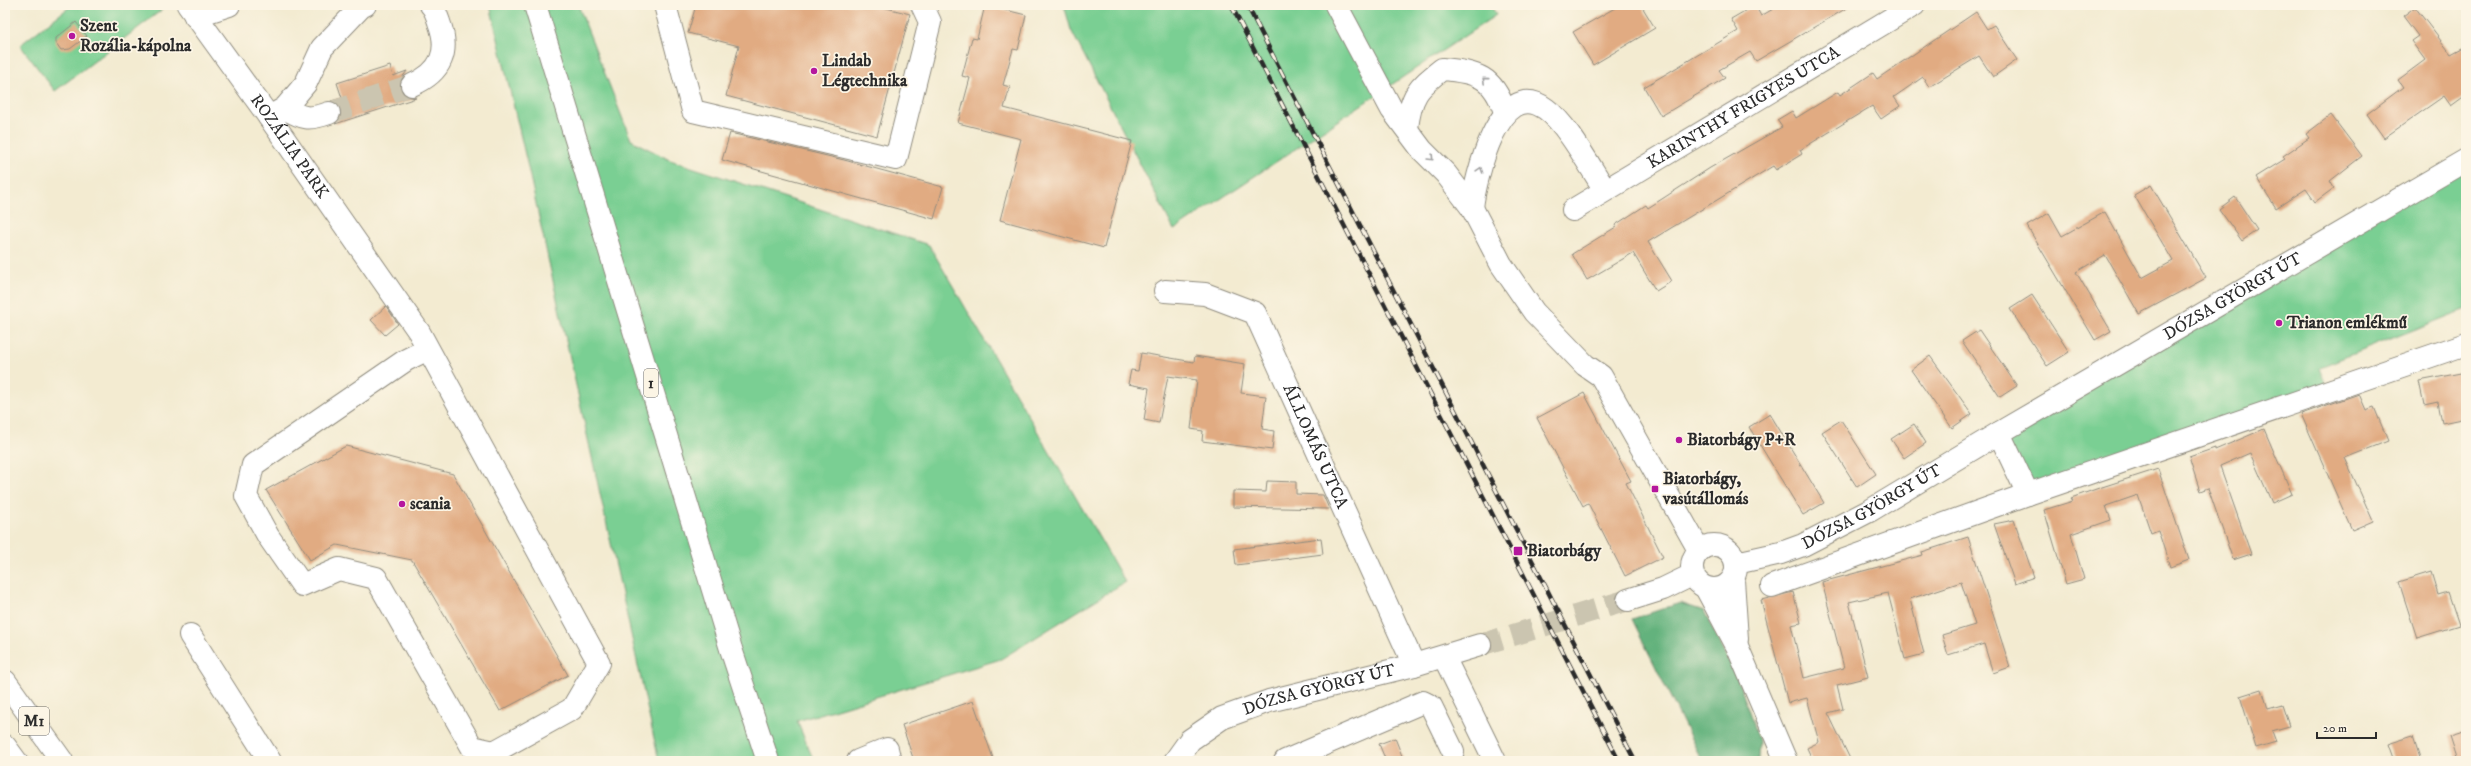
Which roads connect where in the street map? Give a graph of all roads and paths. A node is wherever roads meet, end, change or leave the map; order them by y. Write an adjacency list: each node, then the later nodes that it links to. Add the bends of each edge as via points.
1 (229, 5): 9 (main road)
2 (365, 5): 11 (main road, via 360,7 322,48 306,83)
3 (431, 5): 10 (main road, via 443,33 444,53 439,65 426,79)
4 (535, 5): 43 (main road, 1, via 731,649)
5 (665, 5): 6 (main road, via 694,112 896,159 930,22)
6 (922, 5)
7 (1336, 5): 14 (main road, via 1392,110)
8 (1914, 5): 16 (main road, KARINTHY FRIGYES UTCA)
9 (192, 11): 11 (main road, ROZÁLIA PARK)
10 (412, 85)
11 (277, 112): 13 (main road, via 302,118); 21 (main road, ROZÁLIA PARK)
12 (1505, 112): 14 (main road, one-way to 14, via 1498,92 1478,74 1442,69 1417,92 1410,105); 16 (main road, via 1525,103 1534,103 1545,108 1557,118); 17 (main road, one-way to 12, via 1474,187 1492,134)
13 (329, 113)
14 (1407, 128): 17 (main road, one-way to 17)
15 (2466, 160): 22 (main road, DÓZSA GYÖRGY ÚT)
16 (1605, 190): 18 (main road, KARINTHY FRIGYES UTCA)
17 (1472, 208): 25 (main road, via 1502,264 1534,312 1585,365 1601,376)
18 (1573, 210)
19 (1164, 291): 35 (main road, ÁLLOMÁS UTCA, via 1204,294 1255,313)
20 (2466, 344): 23 (main road, DÓZSA GYÖRGY ÚT)
21 (428, 349): 39 (main road, ROZÁLIA PARK, via 599,663 572,709); 39 (main road, via 406,360 253,465 246,496 268,536 302,585 340,569 376,578 472,747)
22 (1999, 433): 23 (main road); 24 (main road, DÓZSA GYÖRGY ÚT, via 1871,510)
23 (2028, 494): 26 (main road, DÓZSA GYÖRGY ÚT)
24 (1814, 540): 26 (main road); 27 (main road, DÓZSA GYÖRGY ÚT)
25 (1699, 550): 27 (main road, via 1710,545 1721,546 1731,552); 28 (main road, via 1693,557 1691,566)
26 (1824, 568): 29 (main road, DÓZSA GYÖRGY ÚT)
27 (1734, 571): 28 (main road, DÓZSA GYÖRGY ÚT, via 1723,588 1715,590); 33 (main road)
28 (1699, 582): 30 (main road, DÓZSA GYÖRGY ÚT, via 1663,589); 33 (main road)
29 (1772, 586)
30 (1628, 600)
31 (190, 635): 42 (main road)
32 (1480, 645): 34 (main road, DÓZSA GYÖRGY ÚT)
33 (1737, 646): 49 (main road)
34 (1444, 656): 35 (main road, DÓZSA GYÖRGY ÚT); 48 (main road)
35 (1414, 665): 46 (main road, DÓZSA GYÖRGY ÚT, via 1269,701 1222,718 1190,740)
36 (5, 681): 41 (main road, M1)
37 (5, 746): 40 (main road, M1)
38 (1453, 751): 47 (main road, via 1431,706 1423,702)
39 (488, 756)
40 (16, 761)
41 (62, 761)
42 (270, 761)
43 (768, 761)
44 (858, 761): 45 (main road, via 887,749)
45 (890, 761)
46 (1175, 761)
47 (1285, 761)
48 (1495, 761)
49 (1786, 761)

